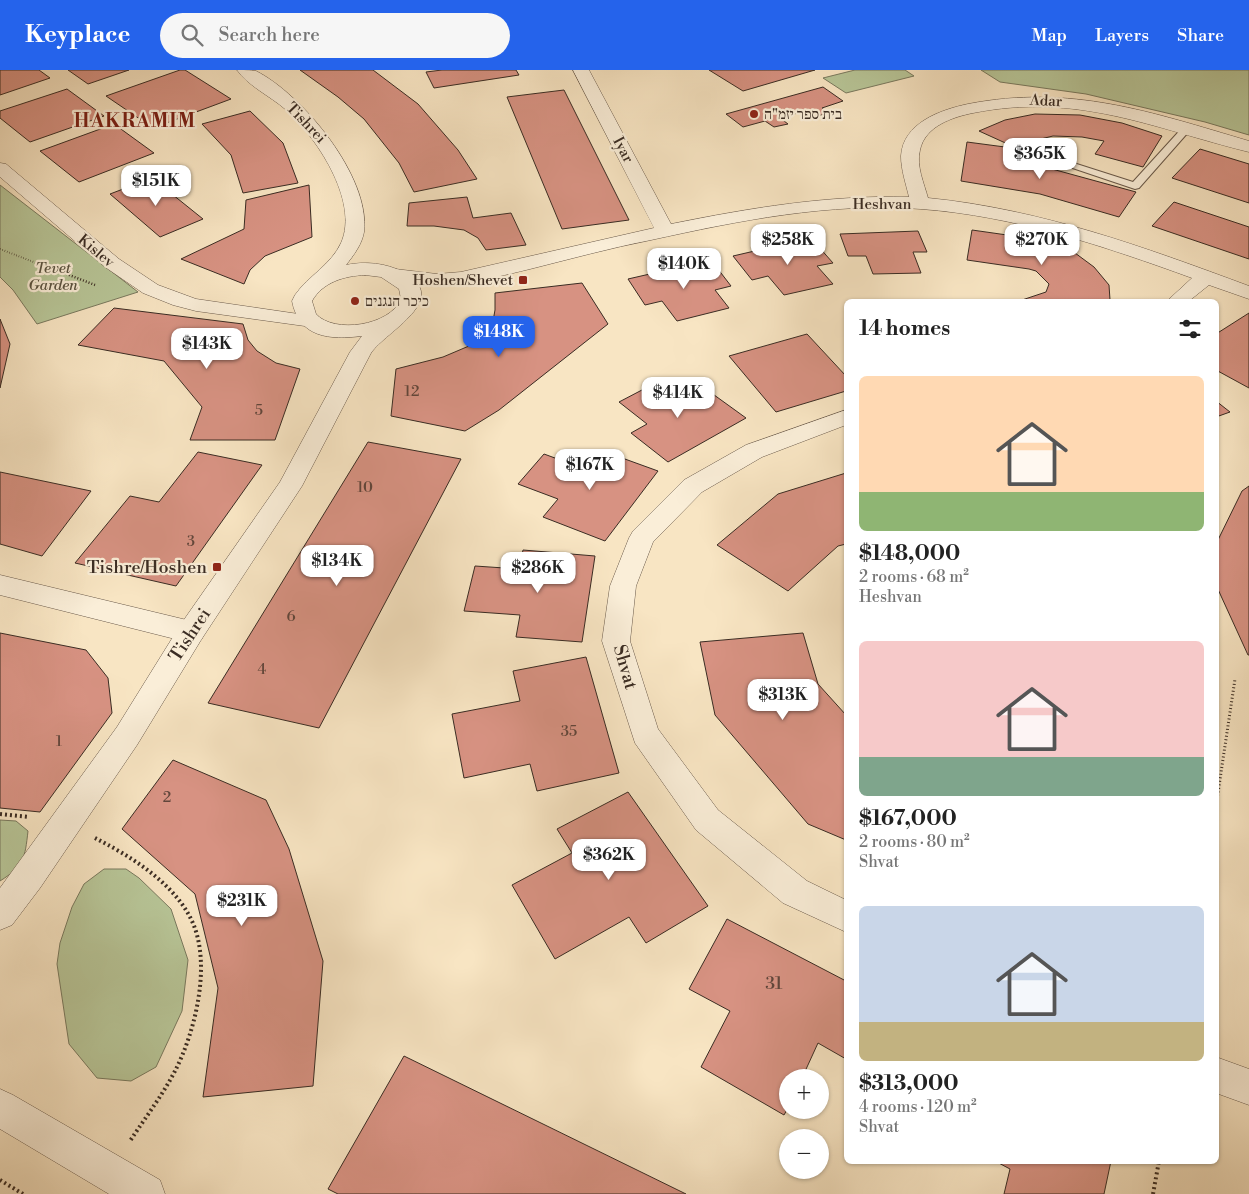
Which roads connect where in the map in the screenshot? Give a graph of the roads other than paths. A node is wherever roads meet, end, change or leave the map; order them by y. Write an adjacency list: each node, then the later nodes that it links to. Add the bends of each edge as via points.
1 (244, 70): 8 (street, Tishrei, via 299,113 327,144 342,172)
2 (581, 70): 9 (street, Iyar)
3 (1186, 129): 4 (street, Adar); 5 (lane, via 1135,186); 7 (street, Adar, via 1103,106 1055,100 1016,100 948,114 924,127 912,145 911,168)
4 (1249, 147)
5 (1034, 154)
6 (0, 168): 16 (street, Kislev, via 123,273 150,290)
7 (920, 203): 9 (street, Heshvan, via 824,205 749,214); 12 (street, Heshvan, via 1028,219 1105,241)
8 (354, 220): 10 (street, Tishrei, via 375,257); 13 (street, Tishrei, via 353,237 344,255)
9 (665, 231): 11 (street, Heshvan)
10 (392, 274): 11 (street, Heshvan, via 444,280); 13 (street, via 372,269 354,270 336,274); 17 (street, via 402,279 411,298)
11 (480, 274): 17 (street, Heshvan, via 434,291)
12 (1206, 277): 14 (street, Heshvan); 15 (street)
13 (314, 285): 16 (street, Kislev, via 294,297 272,303 235,308); 18 (street, via 302,301 306,317)
14 (1249, 293)
15 (1179, 299)
16 (208, 307): 18 (street, Kislev, via 272,313)
17 (398, 316): 18 (street, via 376,328 356,332 337,331); 19 (street, Tishrei, via 373,336)
18 (318, 324): 19 (street, Tishrei, via 340,343 345,368)
19 (342, 388): 22 (street, Tishrei, via 290,486)
20 (844, 418): 25 (street, Shvat, via 754,451 693,486 642,538 623,586 616,641 645,734 707,820 795,892)
21 (0, 585): 22 (street)
22 (191, 632): 23 (street, Tishrei, via 127,736)
23 (30, 877): 24 (street, Tishrei); 26 (street, Tishrei)
24 (0, 914)
25 (844, 915)
26 (0, 932)
27 (1219, 1076): 28 (street)
28 (1249, 1087)
29 (0, 1108): 30 (street)
30 (146, 1194)

